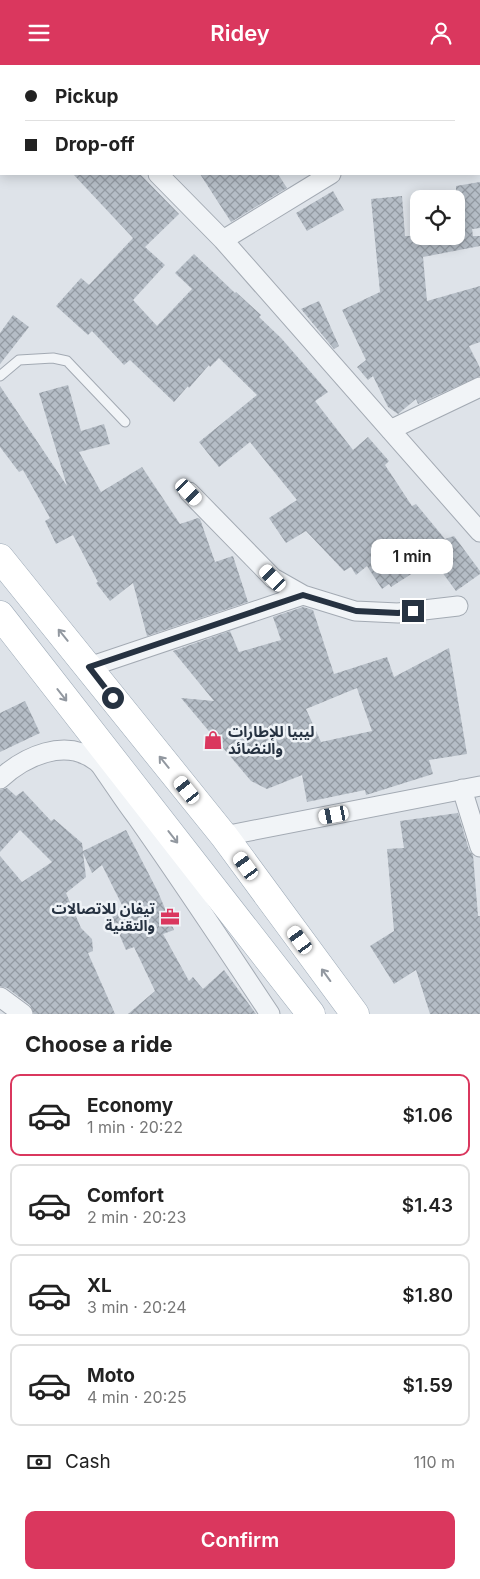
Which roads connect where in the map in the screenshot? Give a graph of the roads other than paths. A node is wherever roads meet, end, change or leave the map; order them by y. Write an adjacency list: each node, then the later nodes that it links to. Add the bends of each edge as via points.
1 (159, 175): 3 (street)
2 (329, 175): 3 (street)
3 (223, 240): 7 (street)
4 (0, 376): 6 (lane, via 19,360 53,358 67,361)
5 (480, 387): 7 (street)
6 (125, 422)
7 (390, 430): 9 (street)
8 (189, 492): 11 (street, via 273,578)
9 (480, 532)
10 (3, 567): 14 (main road, one-way to 10)
11 (303, 595): 12 (street, via 356,611 398,613); 14 (street)
12 (458, 606)
13 (0, 615): 22 (main road, one-way to 22)
14 (89, 667): 17 (main road, one-way to 14)
15 (0, 779): 21 (street, via 32,757 44,753 67,751 97,761)
16 (471, 787): 17 (street); 18 (street)
17 (224, 836): 23 (main road, one-way to 17)
18 (480, 847)
19 (0, 997): 20 (street)
20 (23, 1014)
21 (270, 1014)
22 (312, 1014)
23 (355, 1014)

